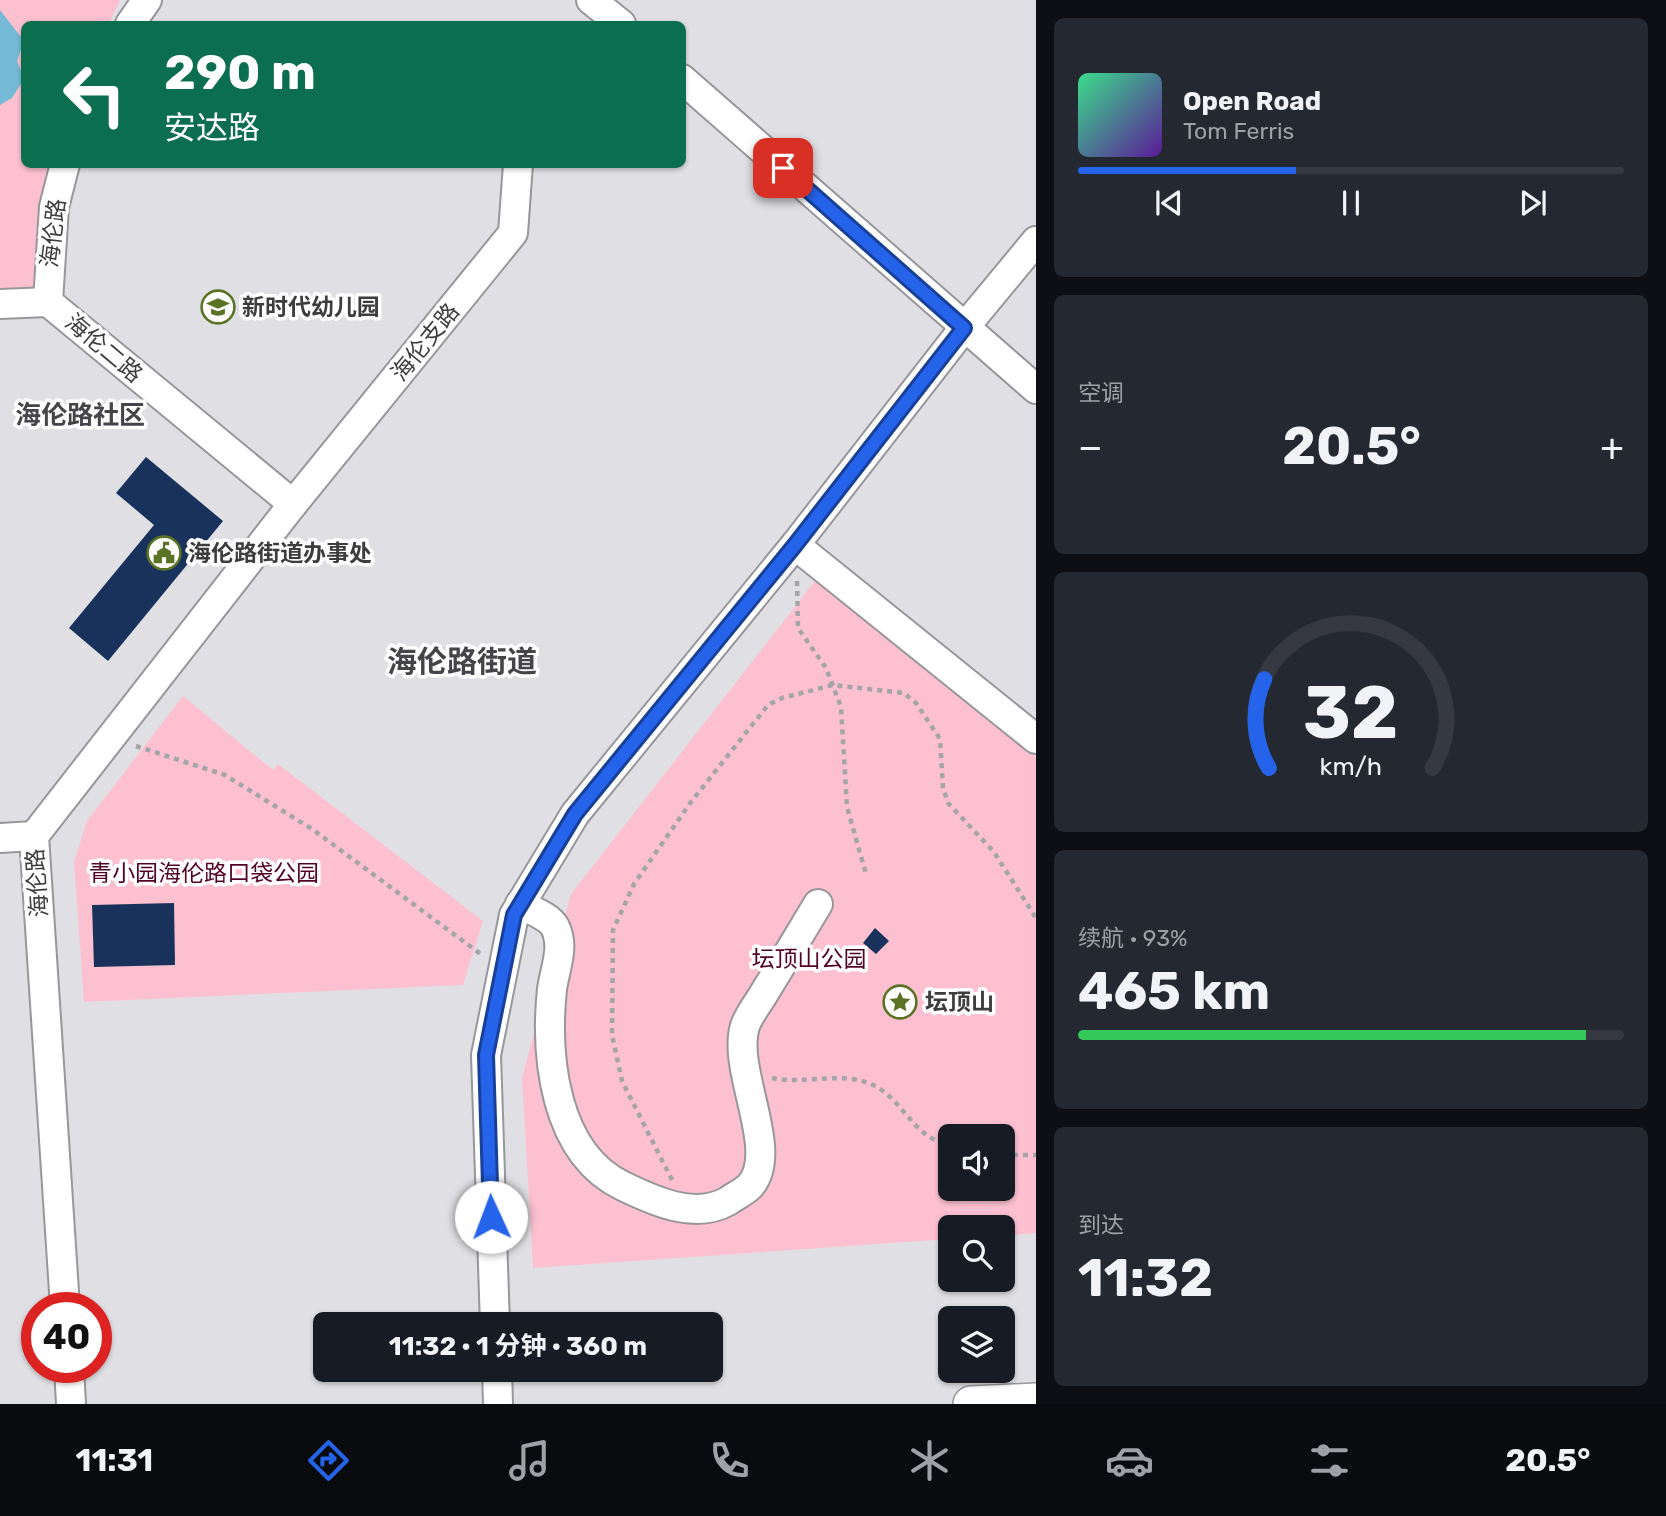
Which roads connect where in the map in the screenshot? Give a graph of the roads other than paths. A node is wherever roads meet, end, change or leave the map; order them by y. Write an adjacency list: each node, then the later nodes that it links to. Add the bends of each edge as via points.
1 (147, 0): 3 (street)
2 (591, 0): 4 (street)
3 (132, 21)
4 (617, 21)
5 (686, 83): 11 (street)
6 (64, 168): 9 (street, 海伦路, via 54,207)
7 (518, 168): 13 (street, 海伦支路, via 513,233)
8 (1036, 241): 11 (street)
9 (48, 302): 10 (street, 海伦二路); 13 (street, 海伦二路)
10 (0, 303)
11 (964, 328): 12 (street); 14 (street)
12 (1036, 389)
13 (293, 504): 16 (street, 海伦路)
14 (795, 545): 15 (street); 18 (street, via 575,814)
15 (1036, 739)
16 (34, 836): 17 (street); 20 (street, 海伦路)
17 (0, 838)
18 (520, 904): 19 (street, via 550,921 560,947 550,1038 554,1080 576,1142 596,1167 617,1183 649,1199 687,1209 720,1205 750,1185 758,1172 760,1142 744,1070 745,1025); 21 (street, via 486,1055)
19 (818, 904)
20 (64, 1292)
21 (495, 1312)
22 (497, 1382): 26 (street)
23 (70, 1383): 25 (street)
24 (1036, 1401): 27 (main road)
25 (71, 1404)
26 (498, 1404)
27 (971, 1404)

